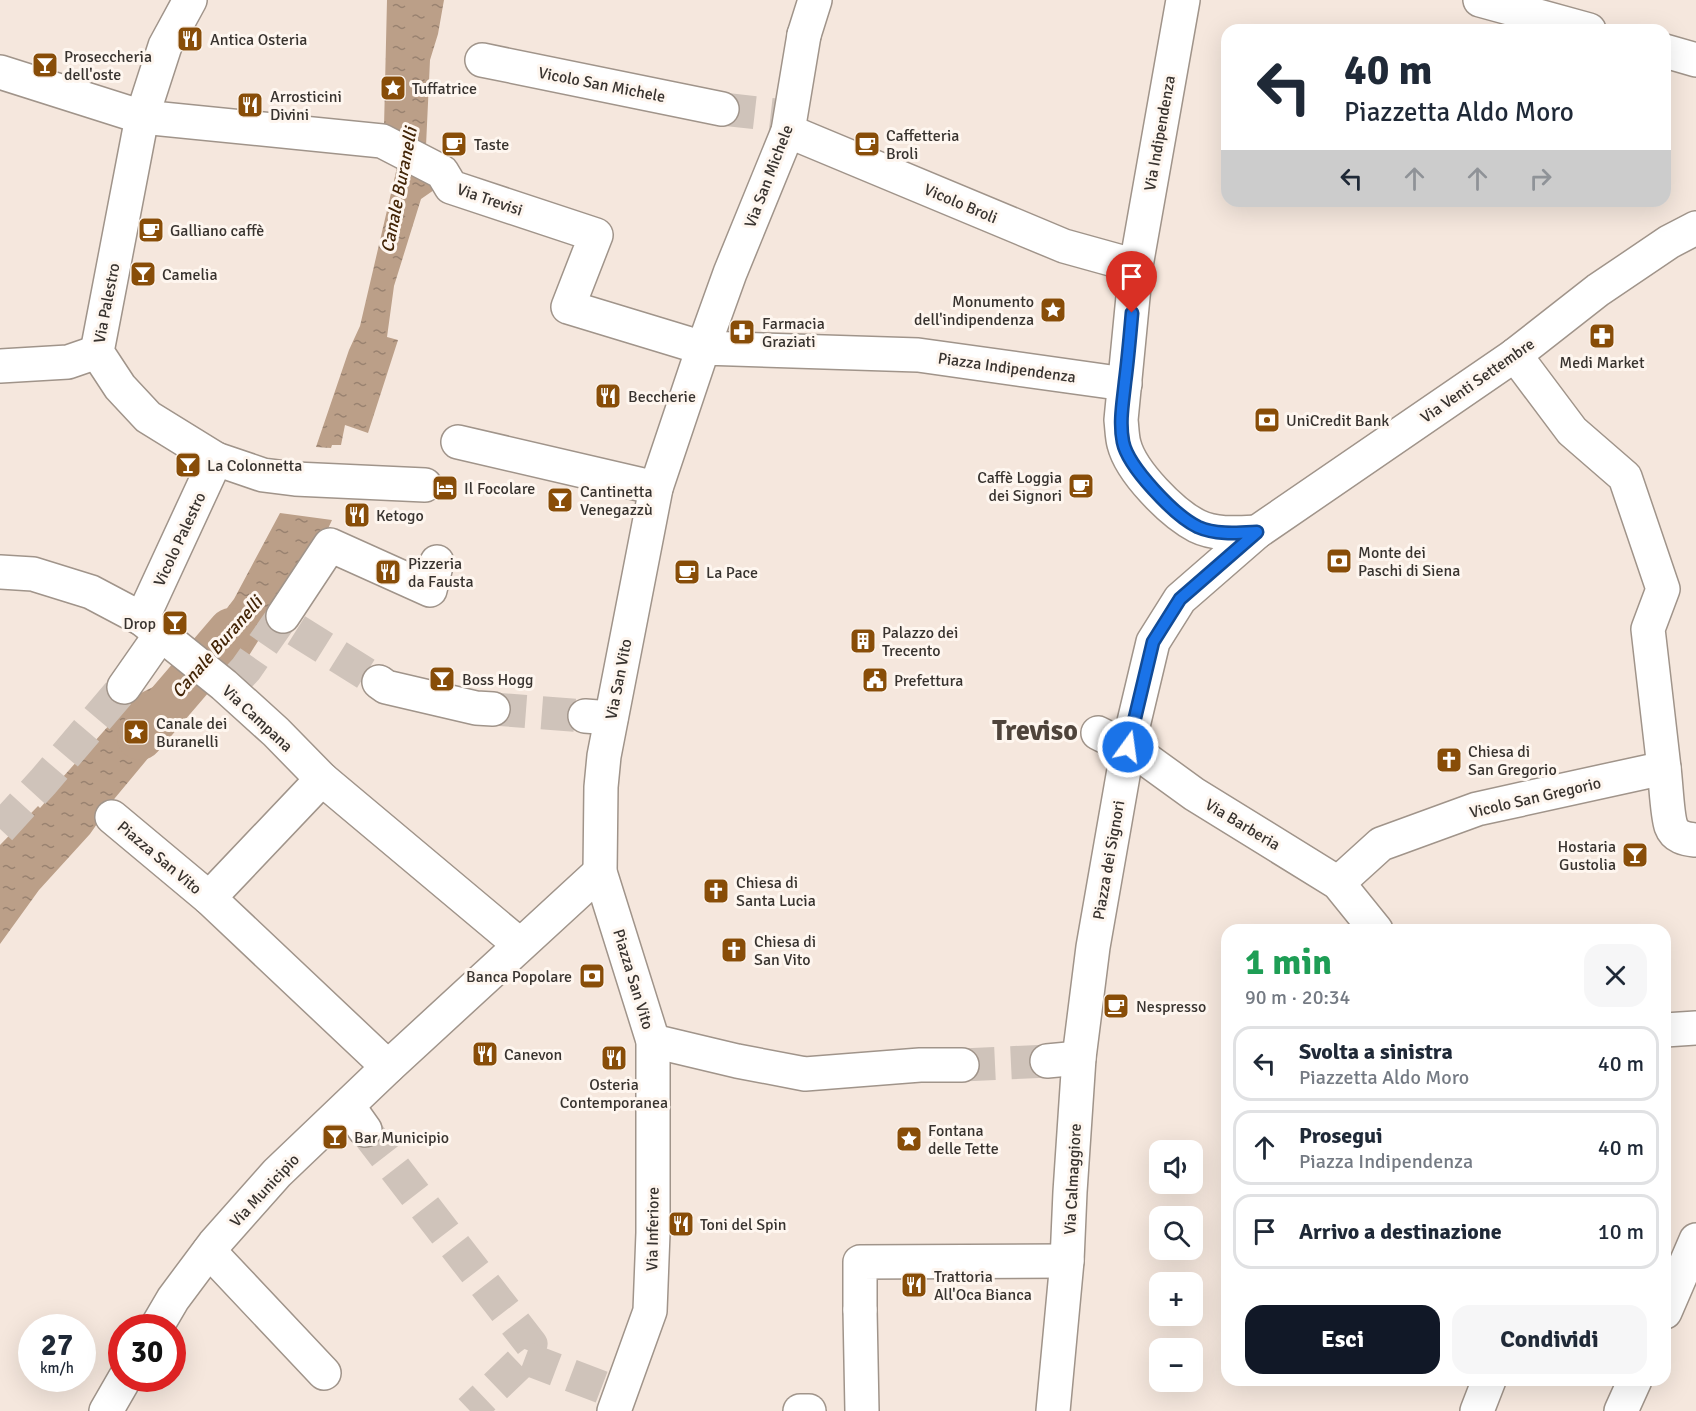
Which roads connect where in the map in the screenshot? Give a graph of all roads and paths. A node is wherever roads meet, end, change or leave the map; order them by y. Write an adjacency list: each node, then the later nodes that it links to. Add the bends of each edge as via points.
1 (190, 0): 9 (street, Via Palestro, via 165,46)
2 (815, 0): 10 (street, Via San Michele)
3 (1183, 0): 12 (street, Via Indipendenza)
4 (1480, 0): 5 (street)
5 (1567, 24)
6 (482, 60): 8 (street, Vicolo San Michele)
7 (0, 72): 9 (street, Via Trevisi)
8 (723, 109)
9 (142, 117): 13 (street, Via Trevisi, via 382,141 442,172 451,187 596,235 568,307); 14 (street, Via Palestro)
10 (784, 121): 12 (street, Vicolo Broli, via 1064,246); 13 (street, Via San Michele)
11 (1696, 228): 15 (street, Via Venti Settembre, via 1599,290)
12 (1136, 266): 17 (street)
13 (704, 348): 17 (street, Piazza Indipendenza, via 918,355); 21 (street, Via San Michele)
14 (97, 352): 16 (street, via 68,362); 19 (street, Via Palestro, via 120,387 148,417)
15 (1515, 356): 22 (street, Via Venti Settembre); 32 (street, via 1572,431 1625,477 1663,588 1648,629)
16 (0, 366)
17 (1125, 384): 22 (street, via 1121,420 1124,444 1151,487 1198,527 1228,534)
18 (458, 442): 21 (street)
19 (216, 459): 20 (street, Via Palestro, via 263,475 295,479); 26 (street, Vicolo Palestro)
20 (425, 484)
21 (656, 488): 36 (street, Via San Vito, via 598,717 604,756)
22 (1257, 532): 31 (street, Piazza dei Signori, via 1180,599 1153,642)
23 (437, 562): 25 (street, via 430,590 330,545)
24 (0, 572): 26 (street, Via Campana, via 33,574 91,592)
25 (283, 616)
26 (152, 626): 28 (street, Vicolo Palestro); 33 (street, Via Campana, via 228,686)
27 (379, 682): 29 (street, via 386,687)
28 (124, 687)
29 (493, 709)
30 (1098, 733): 31 (street, Via Barberia)
31 (1128, 747): 37 (street, Via Barberia, via 1194,794); 41 (street, Piazza dei Signori)
32 (1664, 768): 35 (street, via 1671,827 1678,836); 37 (street, Vicolo San Gregorio, via 1477,809 1381,844)
33 (322, 779): 38 (street, Piazza San Vito); 40 (street)
34 (112, 817): 38 (street, Piazza San Vito)
35 (1695, 840)
36 (600, 872): 40 (street); 44 (street, Piazza San Vito)
37 (1338, 884): 39 (street, Via Barberia)
38 (209, 898): 48 (street, Piazza San Vito)
39 (1371, 924)
40 (520, 945): 48 (street)
41 (1093, 947): 45 (street, Via Calmaggiore)
42 (1696, 1028): 43 (street)
43 (1671, 1030)
44 (653, 1041): 47 (street, Piazza San Vito, via 806,1074); 56 (street, Via Inferiore, via 650,1311)
45 (1079, 1058): 46 (street); 50 (street, Via Calmaggiore)
46 (1047, 1061)
47 (962, 1065)
48 (388, 1067): 49 (street, Via Municipio, via 357,1118 277,1173)
49 (209, 1251): 51 (street, Via Municipio); 52 (street)
50 (1067, 1261): 60 (street, via 860,1262); 61 (street, Via Calmaggiore)
51 (164, 1314)
52 (324, 1373)
53 (1487, 1386): 62 (street)
54 (1632, 1386): 63 (street)
55 (117, 1392): 57 (street)
56 (613, 1398)
57 (106, 1411)
58 (800, 1411): 59 (street)
59 (809, 1411)
60 (862, 1411)
61 (1053, 1411)
62 (1477, 1411)
63 (1621, 1411)

